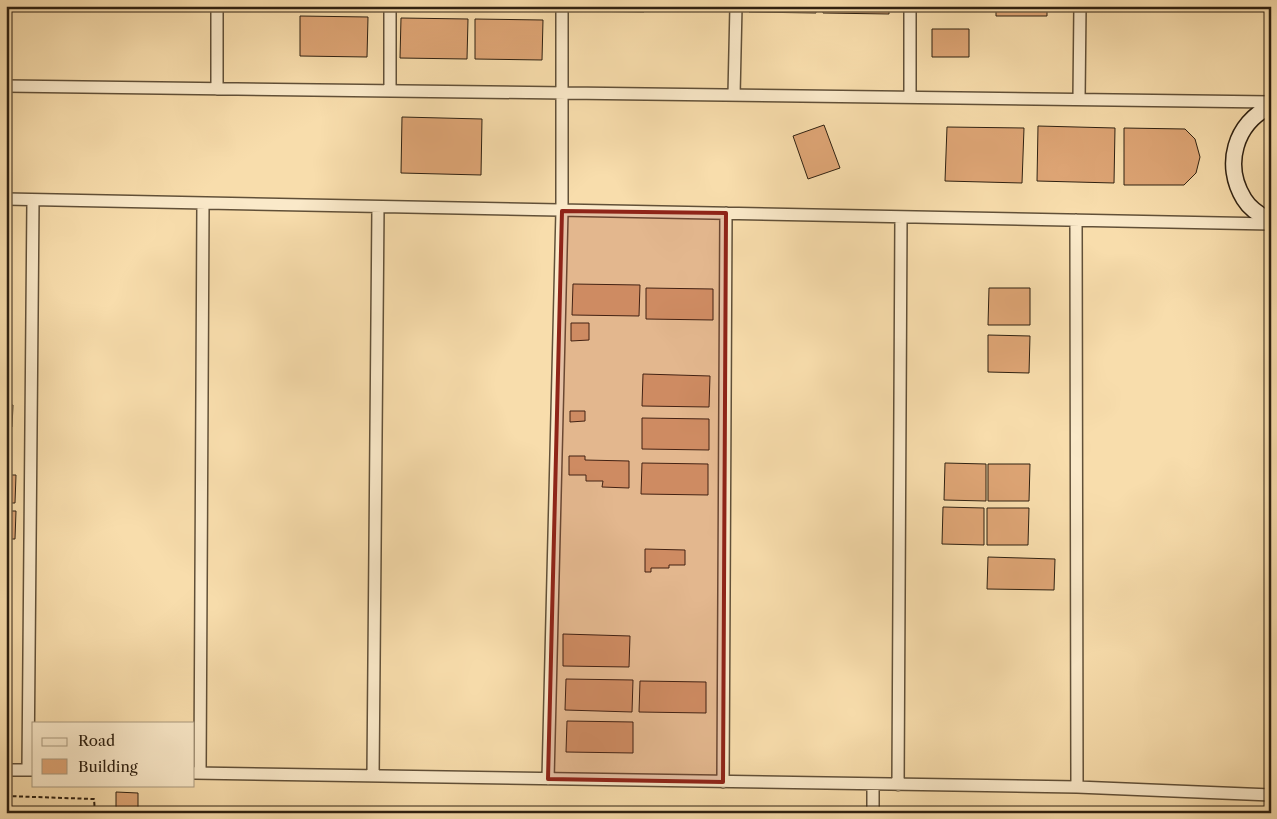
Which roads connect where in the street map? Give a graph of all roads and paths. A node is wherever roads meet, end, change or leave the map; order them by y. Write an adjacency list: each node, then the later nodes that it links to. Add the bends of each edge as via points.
1 (218, 6): 8 (street)
2 (390, 6): 9 (street)
3 (562, 6): 10 (street)
4 (736, 6): 11 (street)
5 (910, 6): 12 (street)
6 (1080, 6): 13 (street)
7 (6, 86): 8 (street)
8 (217, 89): 9 (street)
9 (390, 91): 10 (street)
10 (562, 93): 11 (street); 20 (street)
11 (734, 95): 12 (street)
12 (910, 97): 13 (street)
13 (1079, 100): 14 (street)
14 (1271, 102)
15 (1271, 106): 24 (street, via 1260,111 1246,125 1237,142 1233,162 1236,182 1244,200)
16 (6, 199): 17 (street)
17 (34, 200): 18 (street); 26 (street)
18 (203, 203): 19 (street); 27 (street)
19 (378, 207): 20 (street); 28 (street)
20 (562, 211): 21 (street); 29 (street)
21 (726, 213): 22 (street); 30 (street)
22 (901, 217): 23 (street); 32 (street)
23 (1076, 220): 24 (street); 33 (street)
24 (1271, 223)
25 (6, 770): 26 (street)
26 (31, 770)
27 (197, 773): 28 (street)
28 (373, 776): 29 (street)
29 (548, 779): 30 (street)
30 (723, 782): 31 (street)
31 (873, 784): 32 (street); 37 (street)
32 (898, 784): 33 (street)
33 (1077, 788): 34 (street)
34 (1271, 795)
35 (6, 796): 36 (path, via 94,798)
36 (95, 813)
37 (873, 813)

